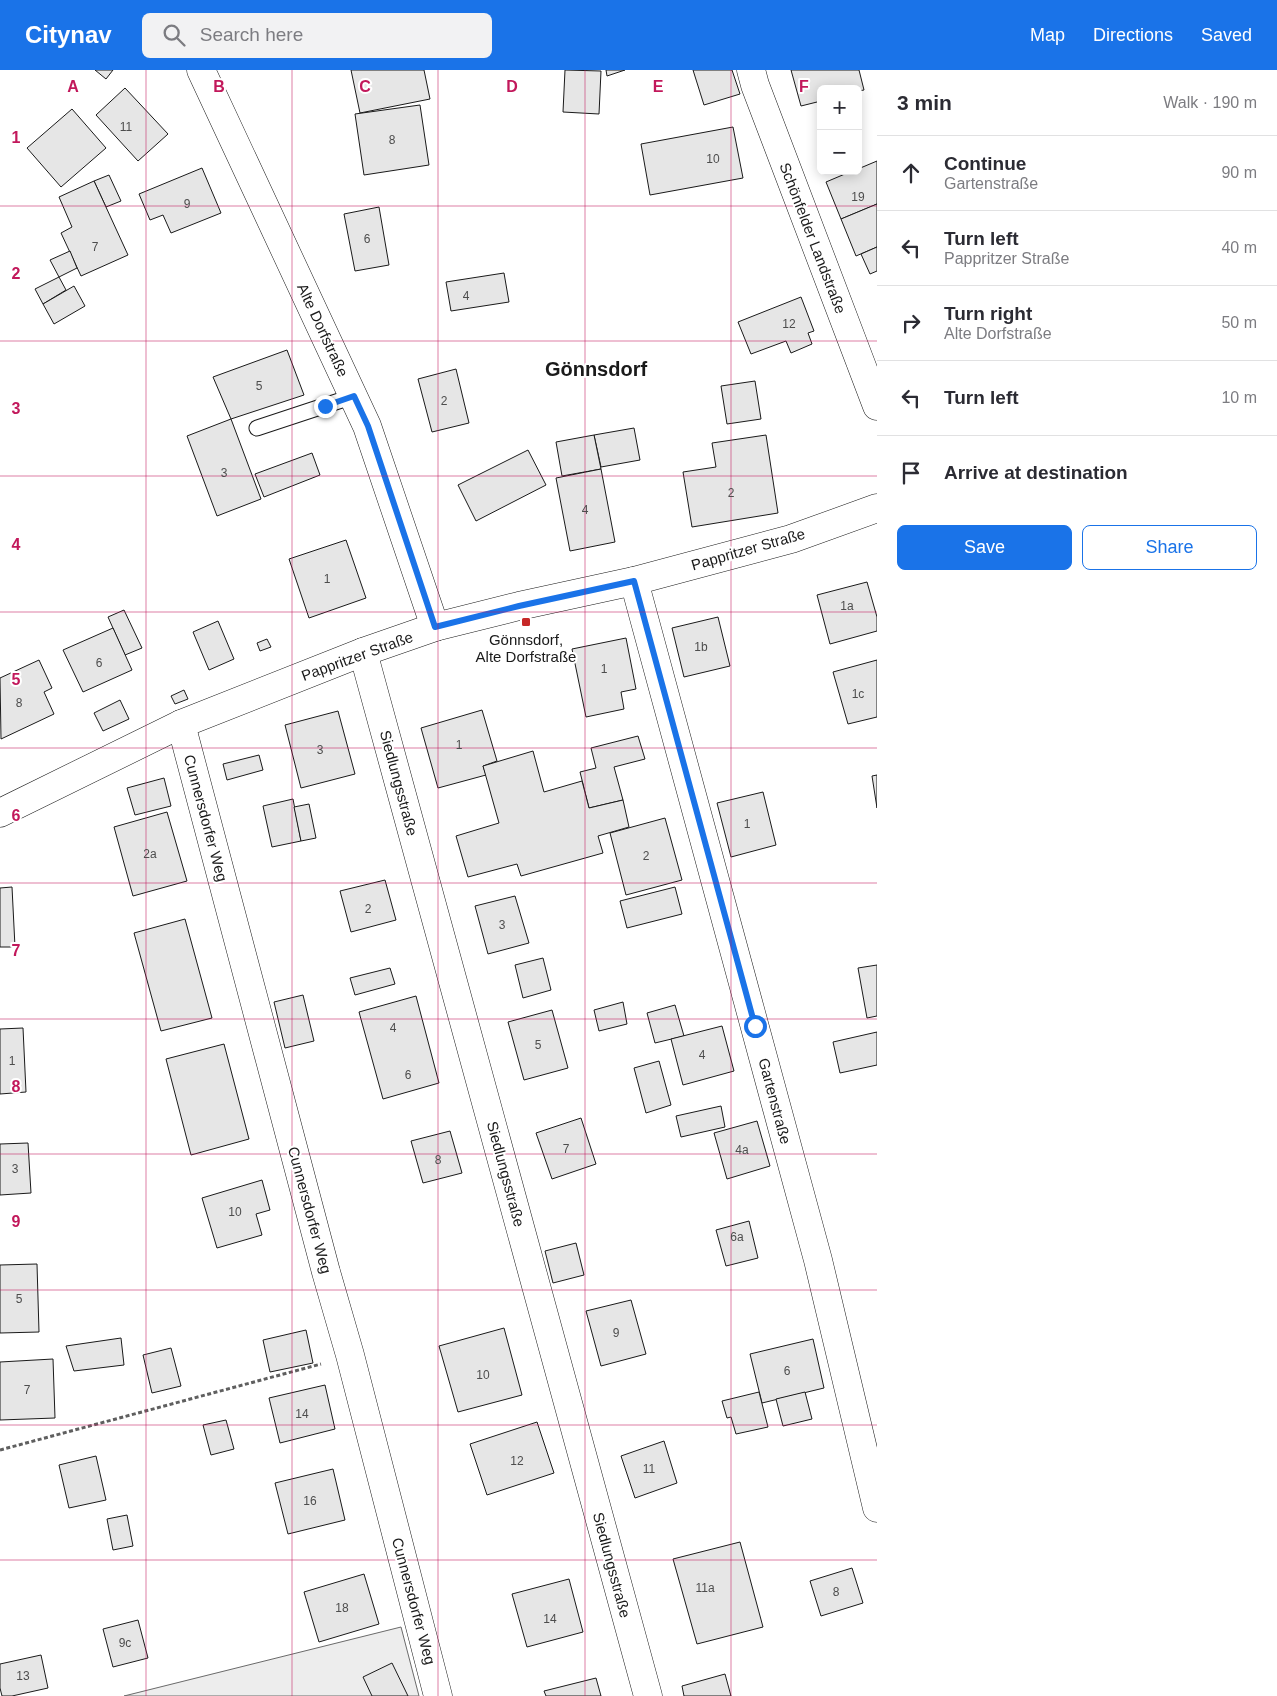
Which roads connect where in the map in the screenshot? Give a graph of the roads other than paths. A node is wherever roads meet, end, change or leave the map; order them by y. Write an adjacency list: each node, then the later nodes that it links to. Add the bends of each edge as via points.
1 (201, 70): 3 (street, Alte Dorfstraße)
2 (751, 70): 4 (street, Schönfelder Landstraße)
3 (354, 396): 5 (lane); 8 (street, Alte Dorfstraße, via 368,426)
4 (877, 406)
5 (257, 428)
6 (877, 508): 7 (street, Pappritzer Straße, via 791,539)
7 (634, 581): 8 (street, Pappritzer Straße); 12 (street, Gartenstraße, via 818,1260)
8 (435, 627): 9 (street, Pappritzer Straße)
9 (363, 652): 10 (street, Pappritzer Straße); 14 (street, Siedlungsstraße)
10 (181, 724): 11 (street, Pappritzer Straße); 13 (street, Cunnersdorfer Weg)
11 (0, 813)
12 (877, 1508)
13 (438, 1696)
14 (648, 1696)

